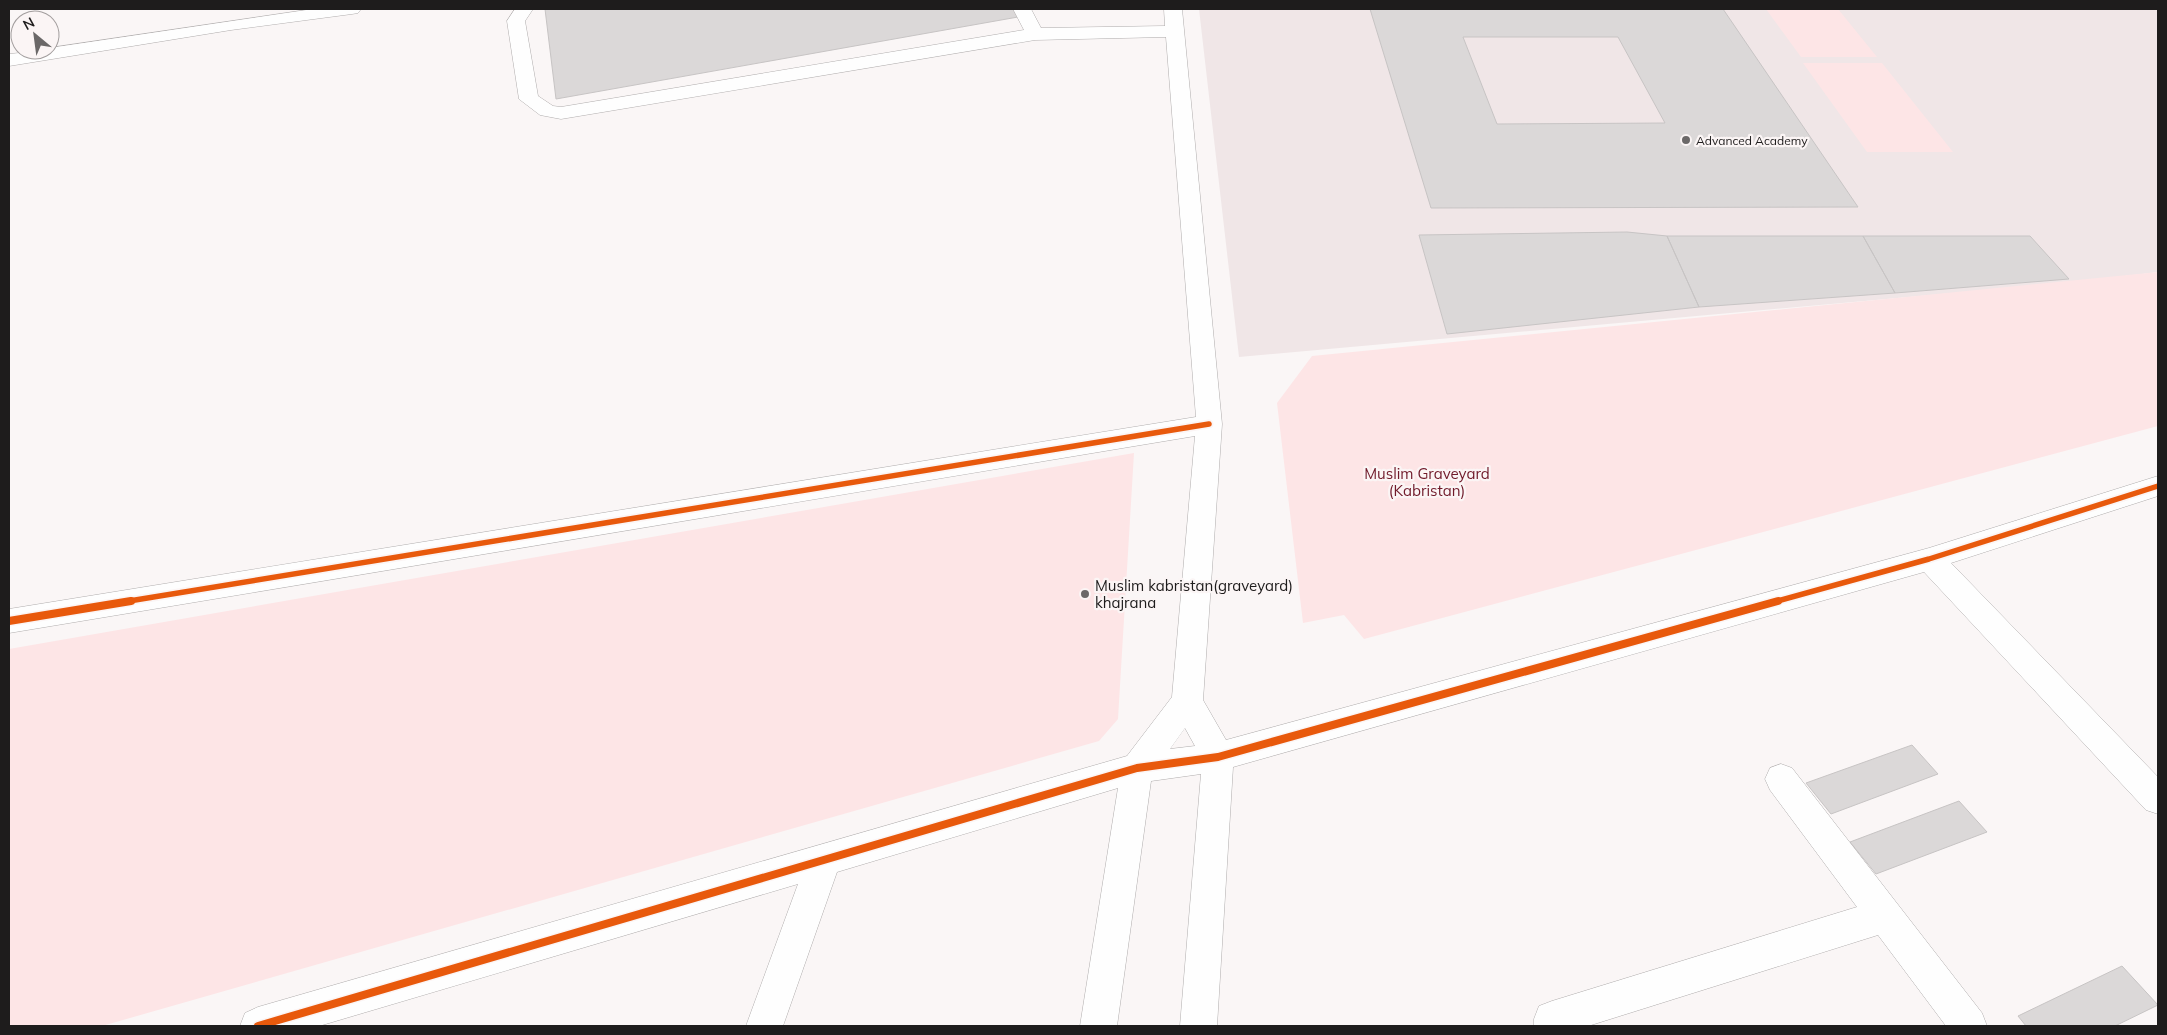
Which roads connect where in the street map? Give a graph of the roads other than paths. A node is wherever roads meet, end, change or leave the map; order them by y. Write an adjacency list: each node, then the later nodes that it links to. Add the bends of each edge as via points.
1 (352, 9): 4 (street)
2 (524, 9): 6 (street, via 516,21 529,99 547,111 561,113)
3 (1022, 9): 6 (street)
4 (234, 17): 7 (street)
5 (1174, 20): 6 (street); 8 (street)
6 (1035, 34)
7 (9, 60)
8 (1209, 424): 11 (street); 12 (street)
9 (2158, 486): 10 (street)
10 (1929, 559): 13 (street); 16 (street)
11 (9, 621)
12 (1187, 701): 13 (street); 14 (street)
13 (1218, 757): 14 (street); 22 (street)
14 (1137, 768): 17 (street); 21 (street)
15 (1781, 779): 18 (street)
16 (2158, 800)
17 (824, 860): 19 (street); 20 (street)
18 (1883, 916): 23 (street, via 1552,1019); 24 (street)
19 (258, 1026)
20 (764, 1026)
21 (1099, 1026)
22 (1200, 1026)
23 (1552, 1026)
24 (1969, 1026)

